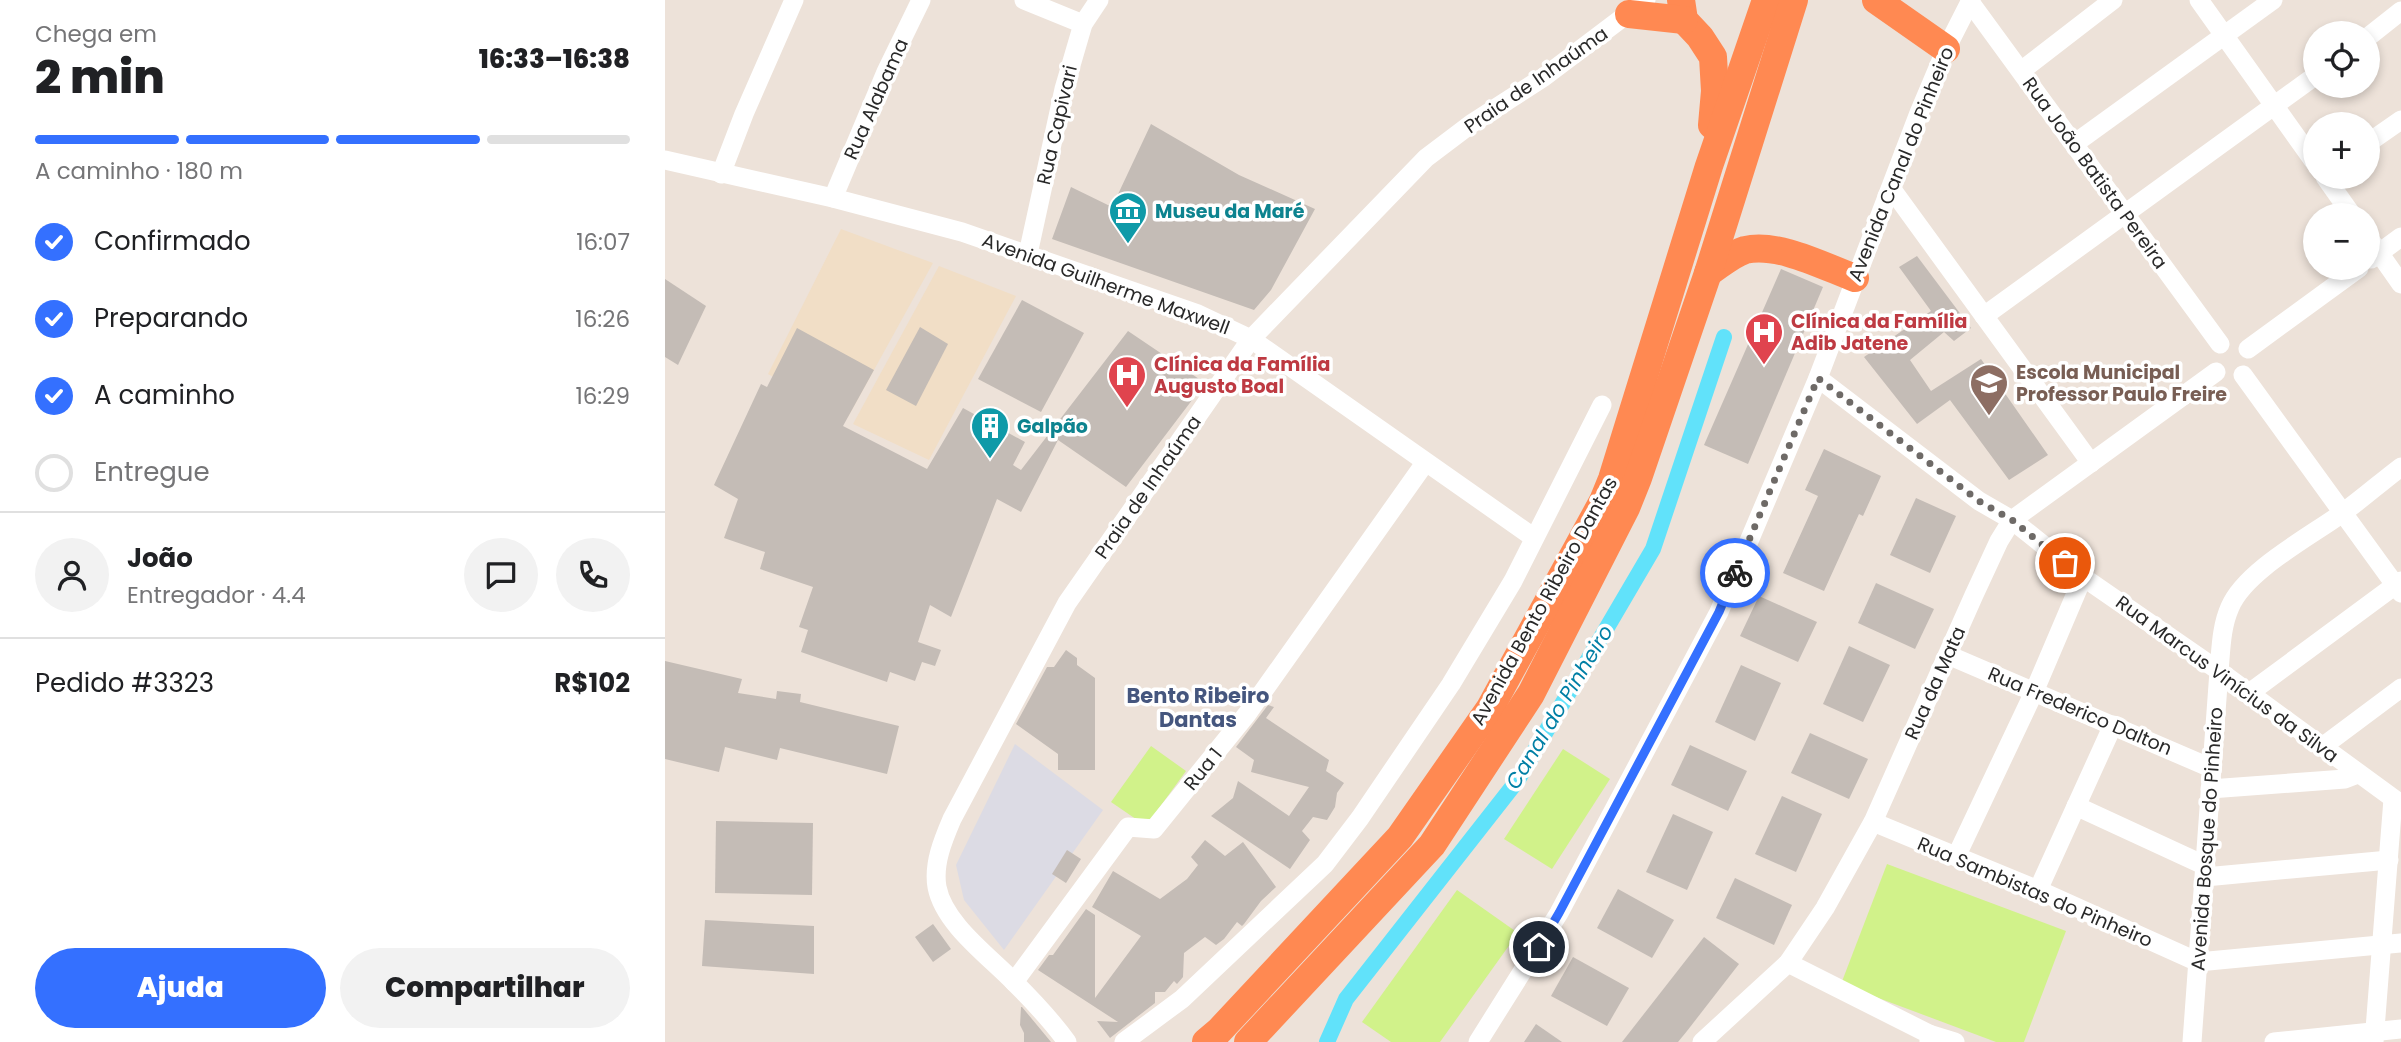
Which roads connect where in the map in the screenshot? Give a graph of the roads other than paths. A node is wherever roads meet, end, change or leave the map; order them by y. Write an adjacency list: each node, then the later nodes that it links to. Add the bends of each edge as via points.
1 (794, 0): 28 (street)
2 (921, 0): 30 (street, Rua Alabama)
3 (1024, 0): 15 (street)
4 (1099, 0): 15 (street, Rua Capivari)
5 (1766, 0): 27 (highway, Avenida Bento Ribeiro Dantas)
6 (1794, 0): 36 (highway, Avenida Bento Ribeiro Dantas)
7 (1876, 0): 18 (highway)
8 (2113, 0): 19 (street)
9 (2199, 0): 17 (street)
10 (2273, 0): 17 (street)
11 (1971, 1): 18 (street, Avenida Canal do Pinheiro); 19 (street, Rua João Batista Pereira)
12 (1637, 7): 13 (highway); 41 (street, Praia de Inhaúma, via 1426,158)
13 (1682, 10): 27 (highway, via 1713,57)
14 (2401, 11): 16 (street)
15 (1083, 24): 34 (street, Rua Capivari)
16 (2380, 28)
17 (2225, 36): 21 (street); 24 (street)
18 (1946, 49): 29 (street, Avenida Canal do Pinheiro)
19 (2021, 71): 24 (street, Rua João Batista Pereira)
20 (2303, 85): 21 (street)
21 (2275, 107): 25 (street); 31 (street)
22 (2401, 120): 23 (street)
23 (2380, 135)
24 (2074, 144): 31 (street, Rua João Batista Pereira)
25 (2303, 146)
26 (665, 160): 28 (street, Avenida Guilherme Maxwell)
27 (1709, 166): 82 (highway, Avenida Bento Ribeiro Dantas, via 1608,490 1490,708 1400,837)
28 (721, 174): 30 (street, Avenida Guilherme Maxwell)
29 (1891, 188): 37 (street, Avenida Canal do Pinheiro); 40 (street)
30 (834, 198): 34 (street, Avenida Guilherme Maxwell)
31 (2126, 214): 40 (street); 42 (street, Rua João Batista Pereira)
32 (2401, 237): 33 (street)
33 (2380, 246)
34 (1028, 254): 41 (street, Avenida Guilherme Maxwell, via 1198,314)
35 (2380, 259): 39 (street)
36 (1708, 273): 37 (highway, via 1735,254 1761,248); 83 (highway, Avenida Bento Ribeiro Dantas, via 1632,493 1531,694 1432,845)
37 (1855, 278): 46 (street, Avenida Canal do Pinheiro)
38 (2343, 280): 43 (street)
39 (2401, 284)
40 (1985, 316): 49 (street)
41 (1251, 339): 48 (street, Avenida Guilherme Maxwell); 76 (street, Praia de Inhaúma, via 1067,603 943,840 936,880 941,900 959,927)
42 (2220, 344): 43 (street, via 2238,341); 44 (street, via 2213,354)
43 (2248, 349): 45 (street, via 2250,366)
44 (2216, 372): 45 (street, via 2226,378); 49 (street, Rua da Mata)
45 (2243, 375): 51 (street)
46 (1818, 378): 52 (street, Rua Marcus Vinícius da Silva, via 1979,501); 84 (street, Avenida Canal do Pinheiro, via 1719,612 1559,913)
47 (1602, 405): 53 (street)
48 (1426, 463): 53 (street, Avenida Guilherme Maxwell); 76 (street, Rua 1, via 1247,714 1154,828 1128,827)
49 (2091, 463): 52 (street, Rua da Mata)
50 (2401, 467): 51 (street, Avenida Bosque do Pinheiro)
51 (2343, 512): 55 (street); 57 (street, Avenida Bosque do Pinheiro, via 2241,589 2224,626)
52 (2012, 520): 54 (street, Rua Marcus Vinícius da Silva); 56 (street, Rua da Mata)
53 (1533, 537): 81 (street, via 1513,581 1451,684 1325,864 1182,999)
54 (2083, 577): 57 (street, Rua Marcus Vinícius da Silva); 59 (street)
55 (2399, 586): 60 (street)
56 (1948, 655): 59 (street, Rua Frederico Dalton); 68 (street, Rua da Mata)
57 (2219, 671): 60 (street, Rua Marcus Vinícius da Silva); 63 (street, Avenida Bosque do Pinheiro)
58 (2400, 689): 62 (street)
59 (2034, 692): 61 (street, Rua Frederico Dalton); 69 (street)
60 (2248, 694): 62 (street, Rua Marcus Vinícius da Silva)
61 (2113, 725): 63 (street, Rua Frederico Dalton); 67 (street)
62 (2322, 747): 64 (street, Rua Marcus Vinícius da Silva)
63 (2211, 768): 65 (street, Avenida Bosque do Pinheiro)
64 (2358, 774): 65 (street, via 2345,779); 66 (street, Rua Marcus Vinícius da Silva)
65 (2210, 789): 71 (street, Avenida Bosque do Pinheiro)
66 (2397, 802): 70 (street)
67 (2076, 806): 71 (street); 72 (street)
68 (1873, 822): 69 (street, Rua Sambistas do Pinheiro); 75 (street, Rua da Mata)
69 (1956, 857): 72 (street, Rua Sambistas do Pinheiro)
70 (2389, 860): 71 (street); 73 (street)
71 (2205, 872): 74 (street, Avenida Bosque do Pinheiro)
72 (2038, 890): 74 (street, Rua Sambistas do Pinheiro)
73 (2392, 944): 74 (street); 78 (street)
74 (2198, 962): 87 (street, Avenida Bosque do Pinheiro)
75 (1788, 963): 79 (street); 85 (street, Rua da Mata)
76 (1014, 982): 80 (street, Praia de Inhaúma)
77 (2401, 1029): 78 (street)
78 (2374, 1037): 88 (street)
79 (1929, 1038): 86 (street)
80 (1067, 1042)
81 (1124, 1042)
82 (1206, 1042)
83 (1248, 1042)
84 (1478, 1042)
85 (1702, 1042)
86 (1955, 1042)
87 (2192, 1042)
88 (2274, 1042)

